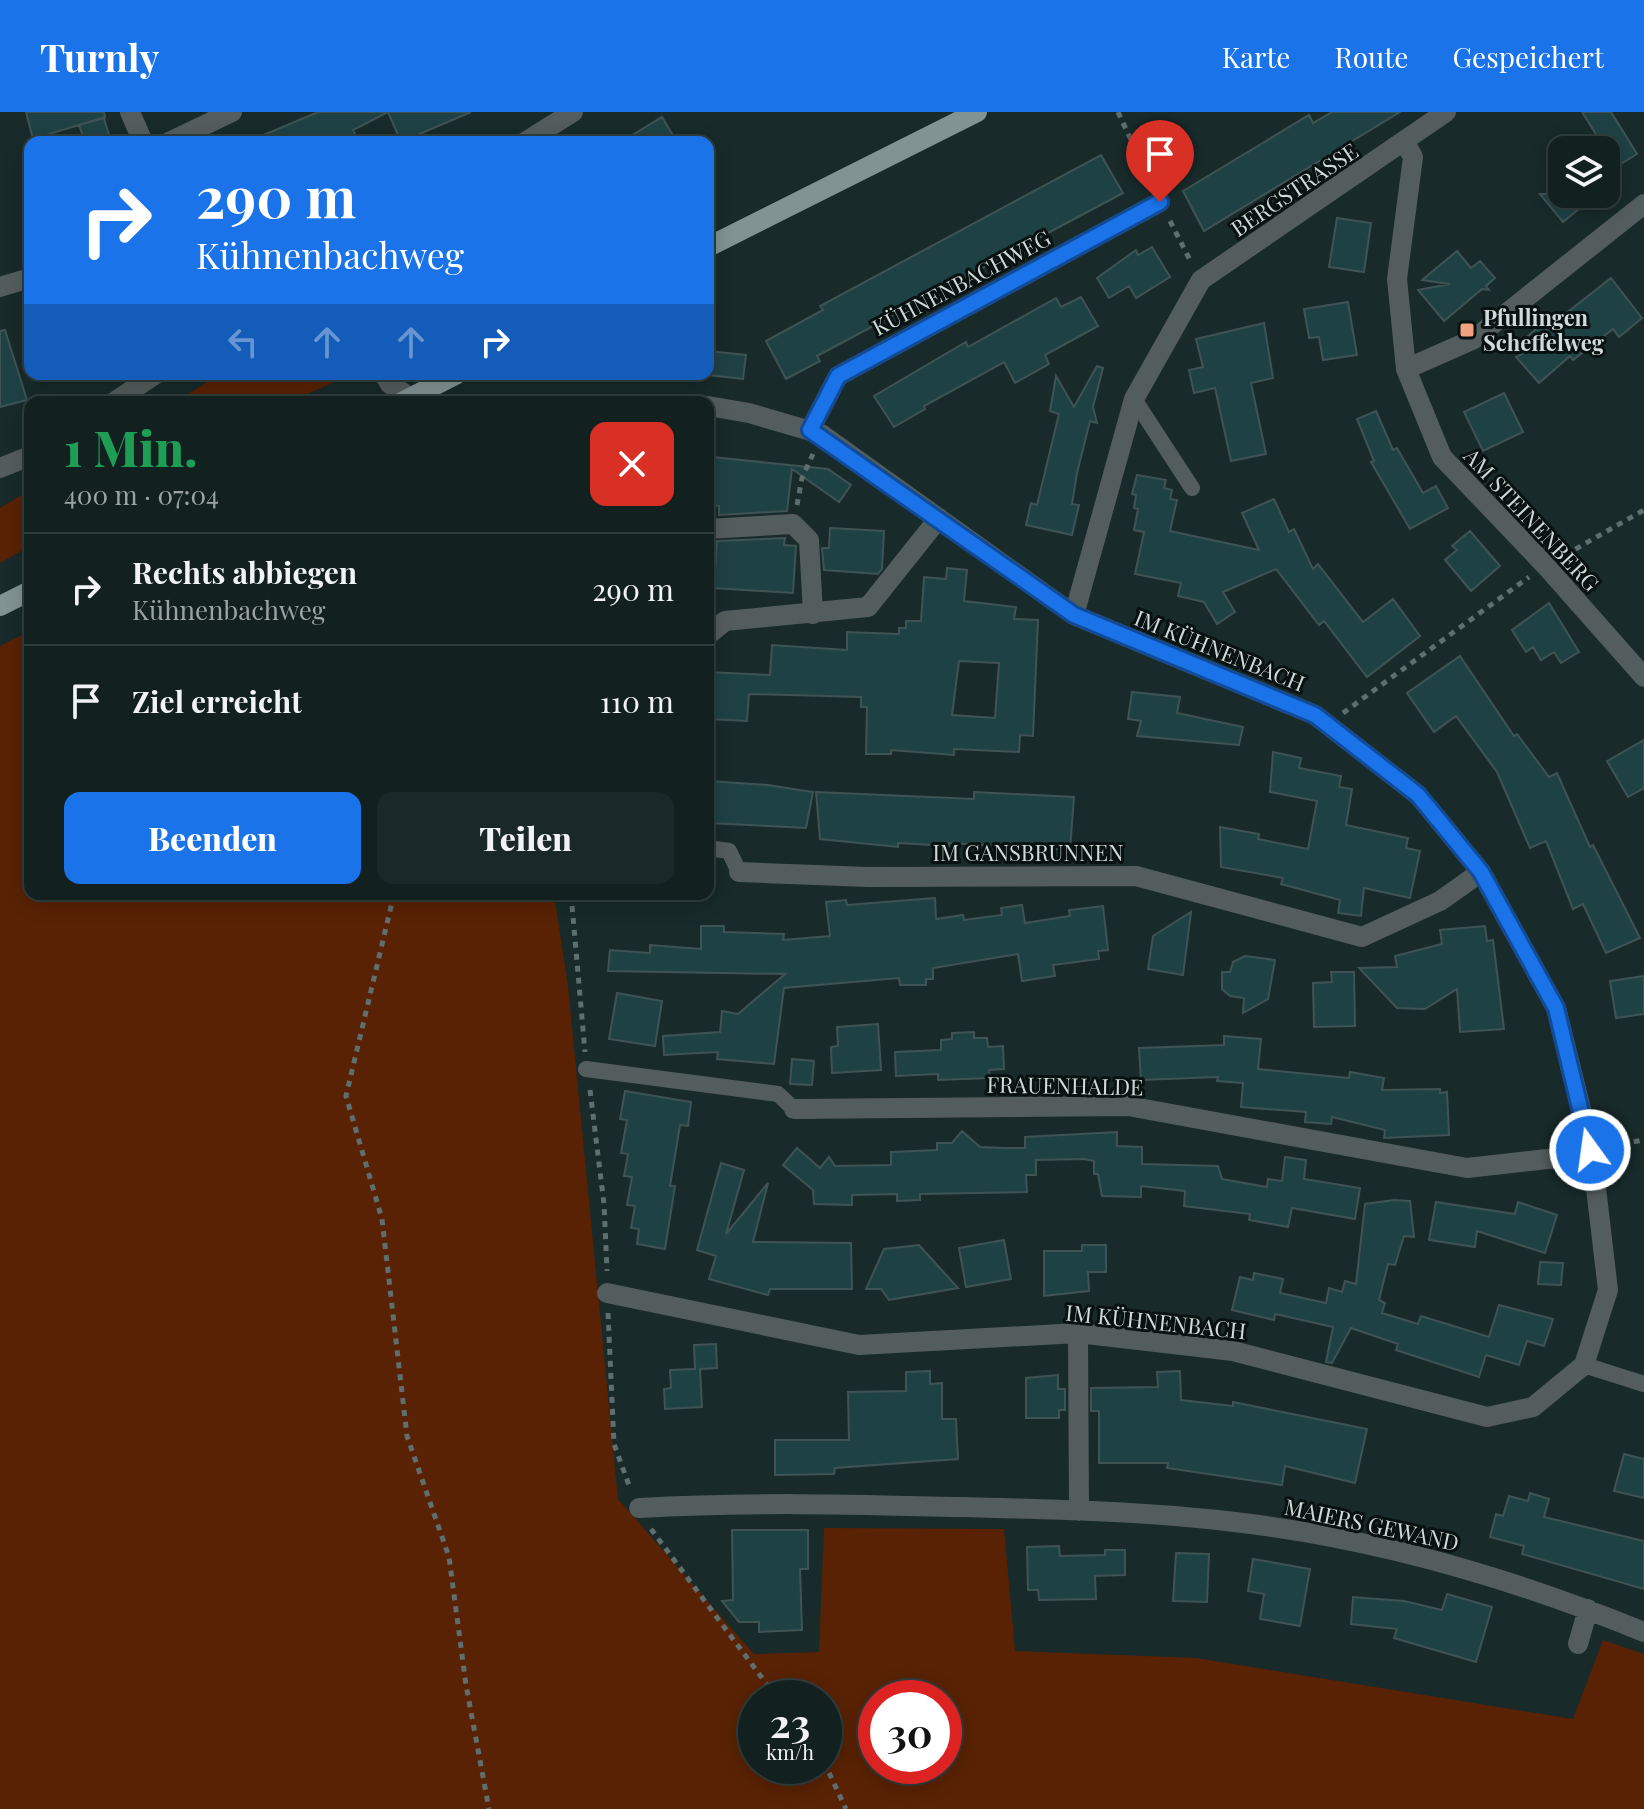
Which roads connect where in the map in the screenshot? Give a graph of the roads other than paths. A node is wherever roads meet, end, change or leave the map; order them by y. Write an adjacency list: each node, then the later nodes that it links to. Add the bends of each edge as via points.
1 (130, 112): 6 (street)
2 (232, 112): 7 (street)
3 (573, 112): 8 (street)
4 (977, 112): 12 (main road)
5 (1446, 112): 9 (street, BERGSTRASSE)
6 (140, 136)
7 (182, 136)
8 (535, 136)
9 (1405, 143): 15 (street, AM STEINENBERG, via 1413,157 1397,279); 22 (street, BERGSTRASSE, via 1201,280)
10 (1160, 202): 24 (street, KÜHNENBACHWEG, via 838,376)
11 (1644, 204): 15 (street, via 1474,339)
12 (714, 244)
13 (24, 280): 14 (street)
14 (0, 287)
15 (1406, 369): 35 (street, AM STEINENBERG, via 1442,457)
16 (147, 380): 19 (street)
17 (388, 380): 20 (street)
18 (445, 380): 21 (main road)
19 (123, 396)
20 (408, 396)
21 (414, 396)
22 (1134, 399): 27 (lane); 33 (street, BERGSTRASSE)
23 (714, 407): 24 (street, IM KÜHNENBACH)
24 (816, 432): 28 (street, IM KÜHNENBACH)
25 (24, 458): 26 (street)
26 (0, 468)
27 (1192, 488)
28 (939, 518): 32 (street, via 868,607); 33 (street, IM KÜHNENBACH)
29 (714, 529): 32 (street, via 793,524 809,540)
30 (24, 594): 31 (main road)
31 (0, 606)
32 (813, 614): 34 (street, via 725,621)
33 (1074, 615): 38 (street, IM KÜHNENBACH, via 1315,715 1418,795)
34 (714, 630)
35 (1644, 677)
36 (714, 849): 37 (lane, IM GANSBRUNNEN, via 729,851)
37 (739, 872): 38 (street, IM GANSBRUNNEN, via 1136,876 1362,937 1440,901)
38 (1481, 872): 41 (street, IM KÜHNENBACH, via 1556,1008)
39 (586, 1069): 40 (lane, FRAUENHALDE, via 778,1094)
40 (794, 1109): 41 (street, FRAUENHALDE, via 1128,1106 1467,1168)
41 (1591, 1152): 44 (street, IM KÜHNENBACH, via 1608,1290)
42 (607, 1293): 43 (street, IM KÜHNENBACH, via 859,1345)
43 (1078, 1333): 44 (street, IM KÜHNENBACH, via 1233,1351 1487,1417 1533,1407); 47 (street)
44 (1584, 1365): 45 (lane)
45 (1644, 1384)
46 (639, 1508): 47 (street, MAIERS GEWAND, via 817,1503)
47 (1079, 1511): 48 (street, MAIERS GEWAND, via 1280,1528 1452,1565)
48 (1588, 1609): 49 (street, MAIERS GEWAND); 50 (street)
49 (1644, 1632)
50 (1578, 1644)

